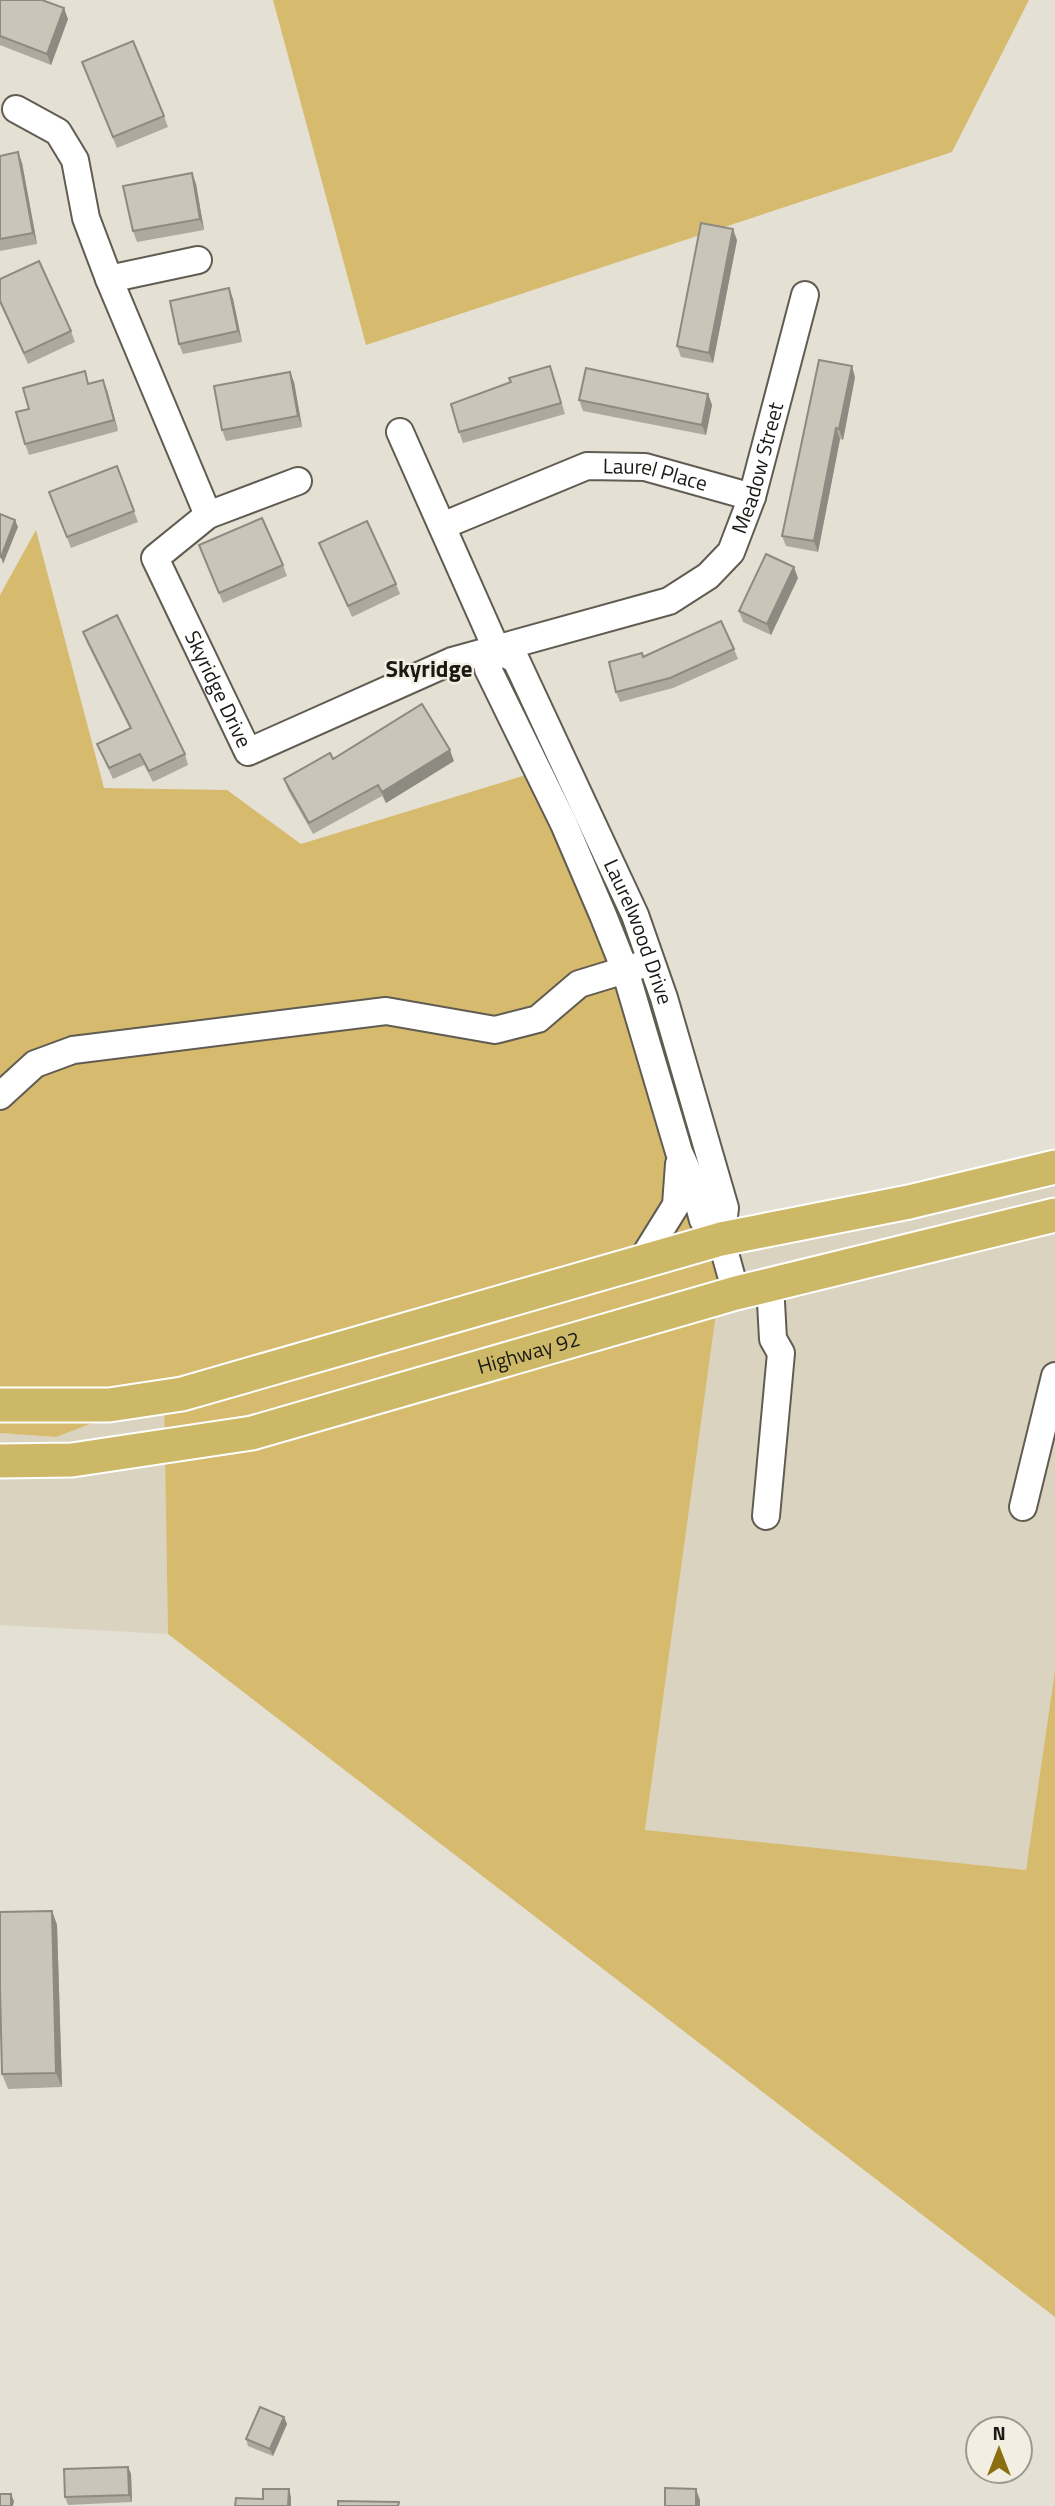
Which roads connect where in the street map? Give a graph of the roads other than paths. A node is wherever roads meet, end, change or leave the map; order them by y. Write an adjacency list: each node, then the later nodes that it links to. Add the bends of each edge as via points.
1 (16, 109): 3 (street, via 58,132 75,160 86,218)
2 (198, 260): 3 (street)
3 (109, 279): 8 (street)
4 (805, 295): 7 (street, Meadow Street)
5 (400, 432): 9 (street, Laurelwood Drive)
6 (298, 481): 8 (street, Skyridge Drive)
7 (752, 497): 9 (street, Laurel Place, via 645,467 587,466); 10 (street, Meadow Street, via 731,552 708,576 669,601)
8 (208, 515): 10 (street, Skyridge Drive, via 155,558 248,751 452,661)
9 (442, 526): 10 (street, Laurelwood Drive)
10 (496, 648): 11 (street, Laurelwood Drive, via 516,660 614,864); 12 (street, Laurelwood Drive, via 488,668 564,824)
11 (651, 962): 12 (street); 17 (street, Laurelwood Drive, via 725,1208)
12 (625, 970): 13 (street, via 579,984 538,1019 495,1030 386,1011 73,1050 35,1065); 14 (street, Laurelwood Drive)
13 (0, 1096)
14 (679, 1152): 17 (street, Laurelwood Drive, via 703,1220); 18 (street, Laurelwood Drive, via 676,1205)
15 (1055, 1167): 17 (main road)
16 (1055, 1215): 19 (main road, Highway 92)
17 (721, 1240): 18 (main road); 20 (street, Laurelwood Drive)
18 (640, 1263): 22 (main road, via 182,1394 109,1405)
19 (770, 1284): 20 (main road, Highway 92); 25 (street, via 774,1339 781,1353)
20 (736, 1293): 23 (main road, Highway 92, via 252,1433 72,1460)
21 (1055, 1376): 24 (street)
22 (0, 1405)
23 (0, 1461)
24 (1023, 1507)
25 (766, 1516)

